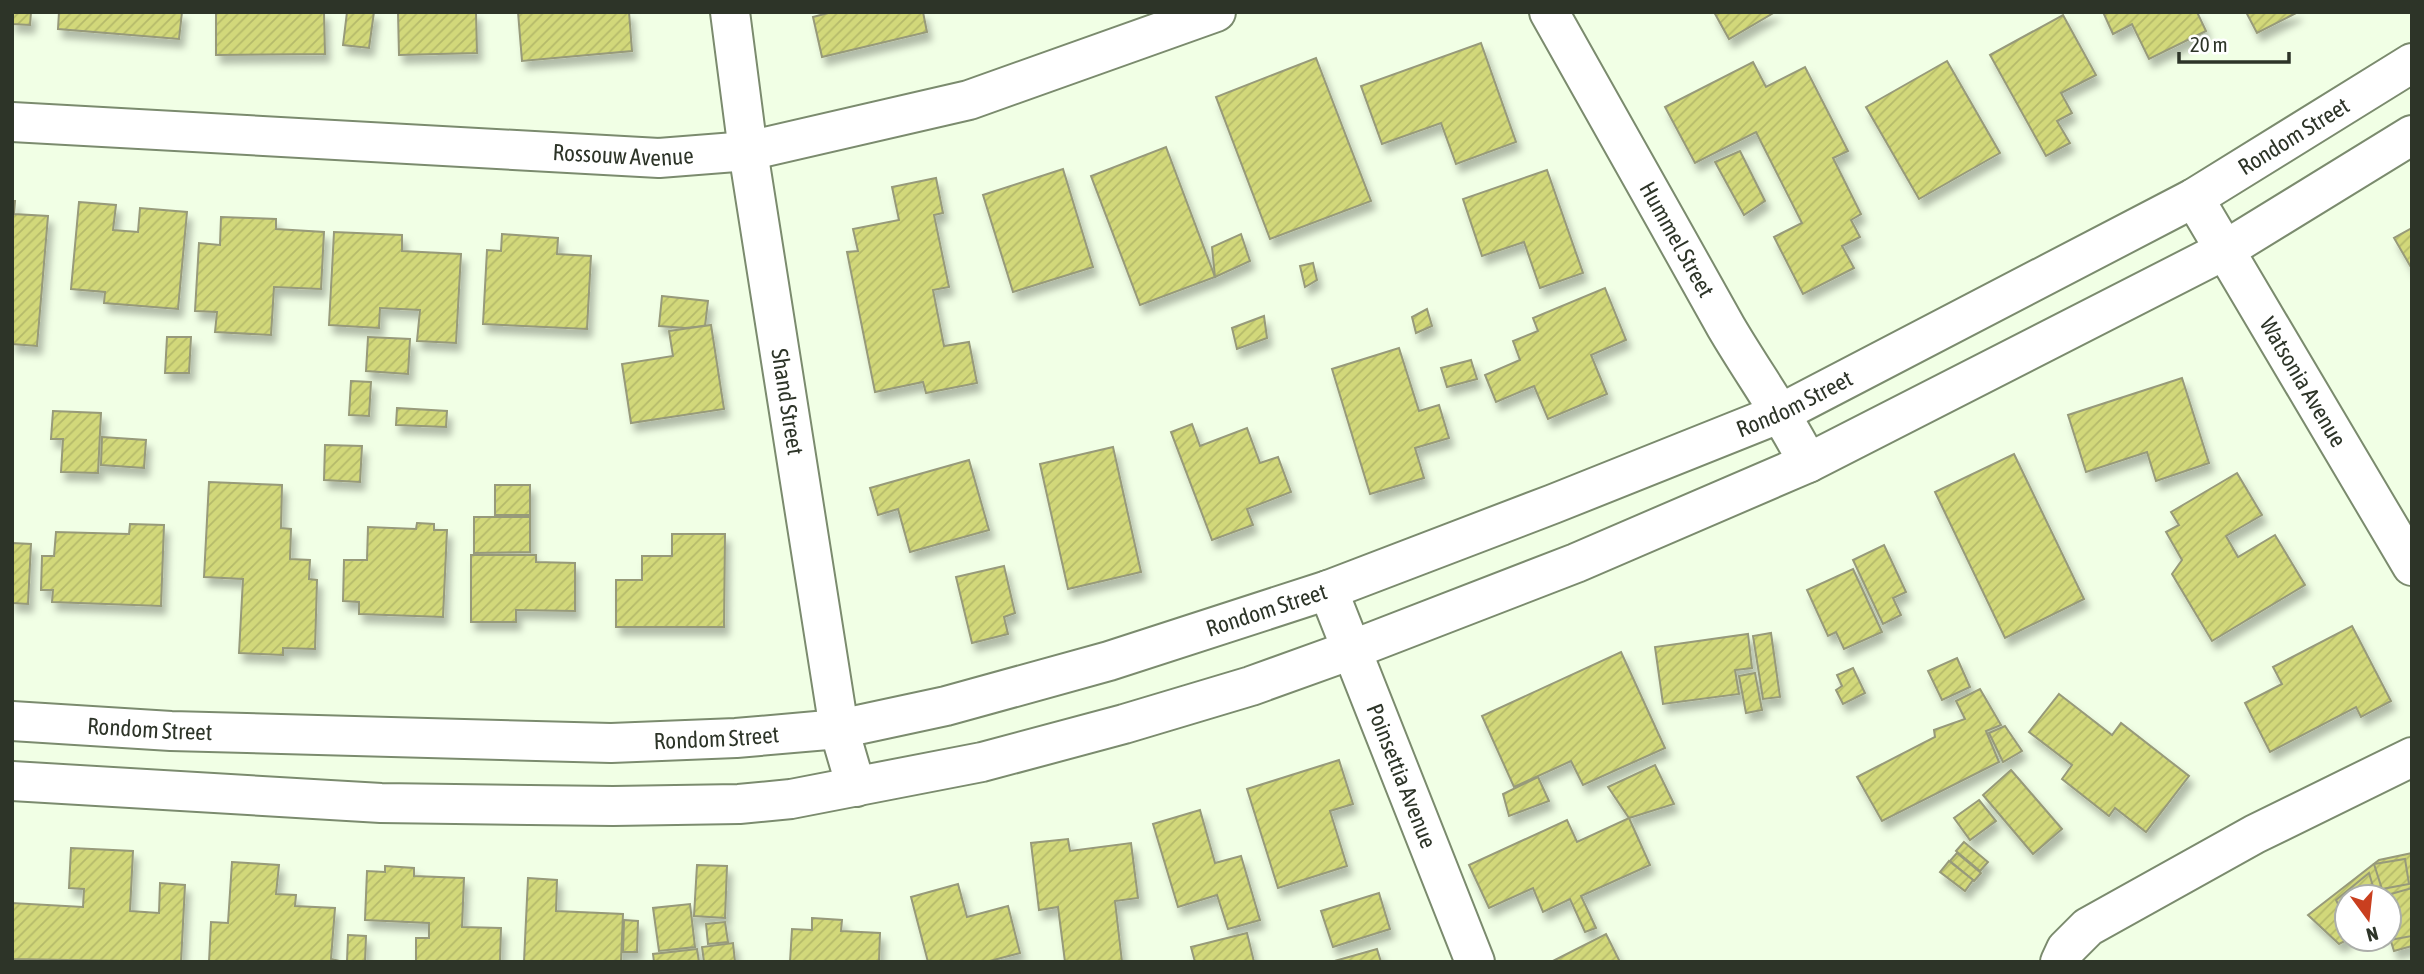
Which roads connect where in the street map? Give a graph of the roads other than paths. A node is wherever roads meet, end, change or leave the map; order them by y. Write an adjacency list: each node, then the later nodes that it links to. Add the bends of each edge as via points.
1 (730, 12): 7 (street, Shand Street)
2 (1216, 12): 7 (street, Rossouw Avenue, via 970,100)
3 (1549, 12): 10 (street, Hummel Street, via 1751,370)
4 (2412, 63): 8 (street, Rondom Street)
5 (12, 121): 7 (street, Rossouw Avenue, via 659,158)
6 (2412, 135): 9 (street)
7 (748, 151): 16 (street, Shand Street)
8 (2194, 198): 9 (street, Watsonia Avenue); 10 (street, Rondom Street)
9 (2225, 250): 11 (street); 12 (street, Watsonia Avenue)
10 (1781, 413): 11 (street, Hummel Street); 13 (street, Rondom Street)
11 (1808, 463): 14 (street, via 1576,563)
12 (2412, 566)
13 (1328, 590): 14 (street, Poinsettia Avenue); 16 (street, Rondom Street, via 1109,661 946,706)
14 (1351, 650): 19 (street, via 1124,724 982,762); 20 (street, Poinsettia Avenue)
15 (12, 721): 16 (street, Rondom Street, via 170,731 611,743)
16 (839, 729): 19 (street, Shand Street)
17 (2412, 757): 21 (street, via 2255,834 2088,927 2066,948)
18 (12, 781): 19 (street, via 381,803 612,806 739,804)
19 (856, 787)
20 (1475, 962)
21 (2060, 962)

